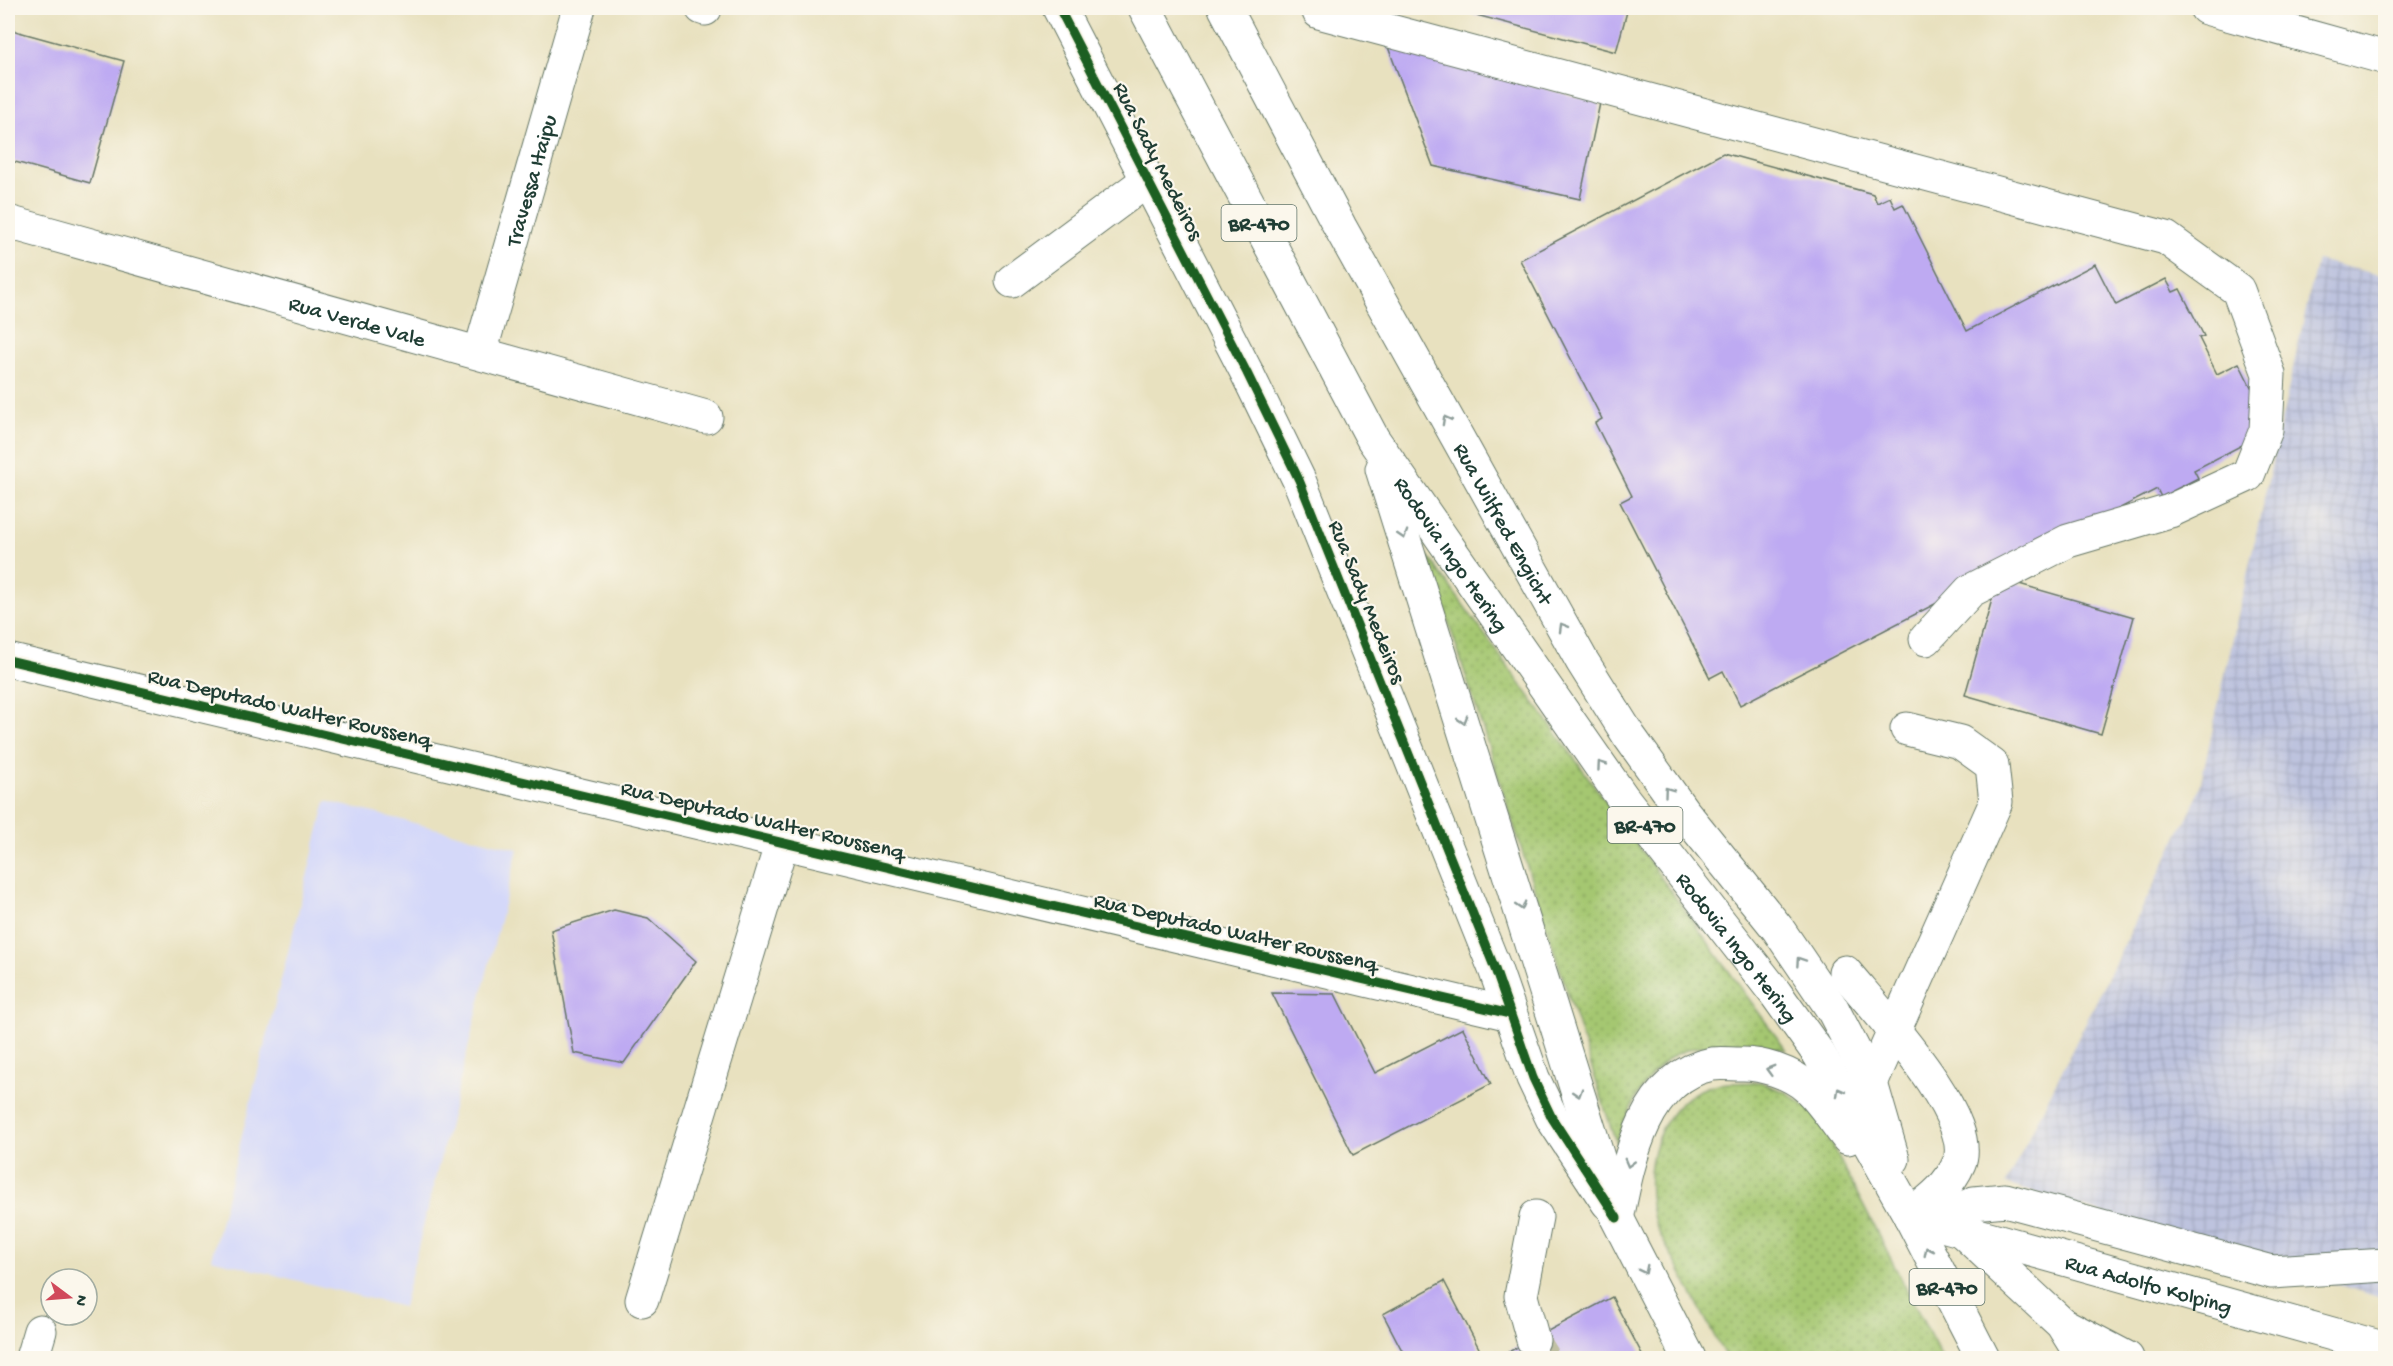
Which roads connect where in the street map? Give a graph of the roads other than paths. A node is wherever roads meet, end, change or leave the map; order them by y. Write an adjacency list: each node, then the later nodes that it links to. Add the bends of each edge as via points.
1 (579, 8): 11 (main road, Travessa Itaipu)
2 (1059, 8): 8 (main road, Rua Sady Medeiros)
3 (1145, 8): 13 (main road, Rodovia Ingo Hering / BR-470)
4 (1225, 8): 21 (main road, Rua Wilfred Engicht, one-way to 4, via 1833,1010 1778,929 1675,801 1582,661 1340,227)
5 (2206, 8): 7 (main road)
6 (1319, 12): 14 (main road, via 2166,238 2238,290 2269,374 2266,430 2248,475 2170,511 2068,541 1970,591)
7 (2385, 58)
8 (1149, 179): 10 (main road); 19 (main road, Rua Sady Medeiros, via 1299,480)
9 (8, 222): 11 (main road, Rua Verde Vale)
10 (1012, 281)
11 (480, 353): 12 (main road, Rua Verde Vale)
12 (706, 417)
13 (1373, 439): 23 (main road, Rodovia Ingo Hering / BR-470, one-way to 23); 24 (main road, Rodovia Ingo Hering / BR-470, one-way to 13, via 1776,994 1622,796)
14 (1926, 639)
15 (8, 660): 17 (main road, Rua Deputado Walter Roussenq)
16 (1907, 729): 20 (main road, via 1960,742 1992,765 1996,802)
17 (782, 842): 19 (main road, Rua Deputado Walter Roussenq); 26 (main road)
18 (1845, 972): 20 (main road)
19 (1510, 1014): 23 (main road, Rua Sady Medeiros, via 1552,1118)
20 (1894, 1032): 21 (main road); 24 (main road, via 1941,1093 1957,1127 1960,1161 1942,1191)
21 (1871, 1083): 24 (main road, Rua Wilfred Engicht)
22 (1536, 1217): 28 (main road, via 1521,1296)
23 (1617, 1218): 24 (main road, one-way to 23, via 1807,1087 1782,1073 1749,1064 1713,1064 1691,1071 1668,1088 1649,1111 1629,1160); 30 (main road, Rodovia Ingo Hering / BR-470, one-way to 30)
24 (1935, 1222): 25 (main road, via 1974,1203 2005,1200 2272,1272); 27 (main road); 29 (main road, Rua Adolfo Kolping); 31 (main road, Rodovia Ingo Hering / BR-470, one-way to 24)
25 (2385, 1265)
26 (642, 1300)
27 (2062, 1324): 32 (main road); 33 (main road)
28 (1533, 1340)
29 (2385, 1349)
30 (1689, 1359)
31 (1983, 1359)
32 (2083, 1359)
33 (2127, 1359)

